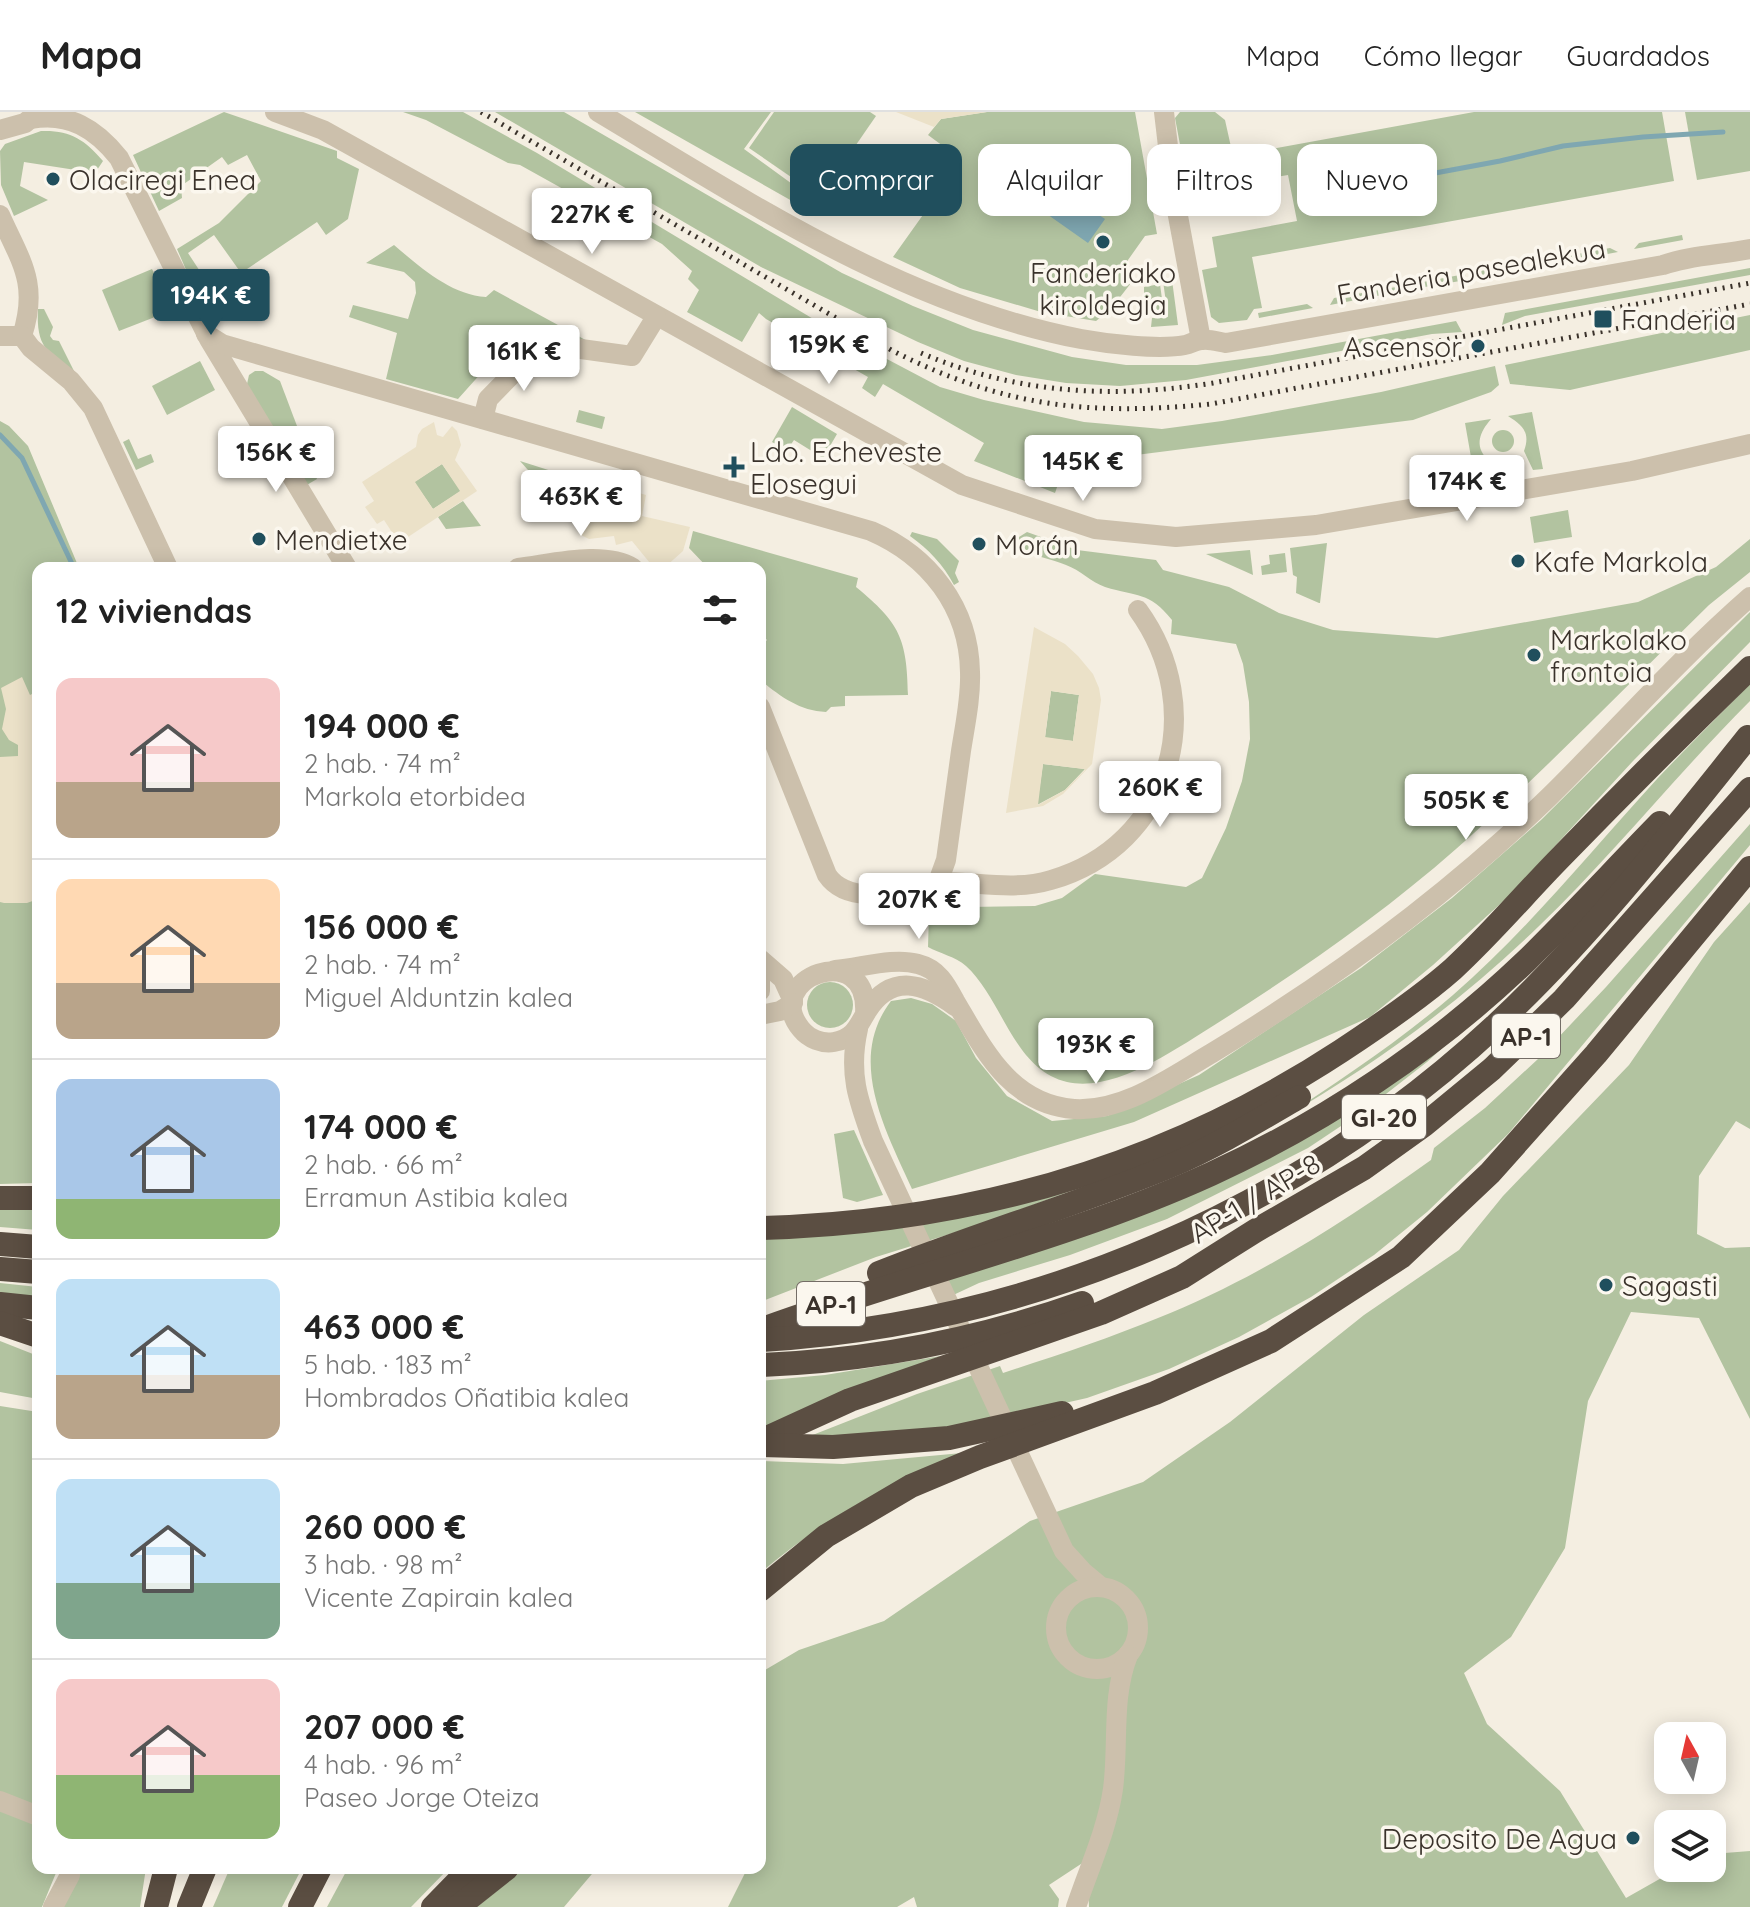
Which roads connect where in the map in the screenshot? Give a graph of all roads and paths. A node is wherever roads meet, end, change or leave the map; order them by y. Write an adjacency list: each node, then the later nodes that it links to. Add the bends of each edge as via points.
1 (275, 112): 9 (street, via 323,130)
2 (598, 112): 12 (street, Fanderia pasealekua, via 811,236 929,294 1083,339 1140,345)
3 (1164, 112): 12 (street)
4 (34, 115): 5 (street); 6 (street)
5 (61, 115): 13 (street, via 92,131 119,158 206,334)
6 (1, 131)
7 (0, 215): 11 (street, via 29,284)
8 (1750, 249): 12 (street, Fanderia pasealekua, via 1226,343)
9 (656, 317): 14 (street, via 632,356 559,346 536,350 488,399); 15 (street, via 962,485 1120,534 1176,537 1262,531 1376,516 1632,471)
10 (0, 336): 11 (street)
11 (22, 336): 16 (street, via 91,406)
12 (1201, 340)
13 (226, 358): 14 (street, via 263,356); 17 (street)
14 (481, 418): 28 (street, via 871,531 926,567 955,608 970,658 946,860)
15 (1750, 444)
16 (165, 562)
17 (343, 562)
18 (570, 562): 19 (street)
19 (621, 562)
20 (1750, 597): 32 (street, via 1547,799 1452,883 1352,961 1163,1081 1097,1108 1049,1104 1022,1091 999,1071)
21 (1138, 610): 28 (street, via 1165,659 1175,714 1172,752 1140,820 1099,858 1048,881 1010,887)
22 (1750, 668): 23 (highway)
23 (1696, 720): 39 (highway, via 1452,969 1365,1035 1234,1114 1160,1149 980,1204 861,1223); 45 (highway, via 1545,893 1461,978 1385,1040 1304,1094 1171,1165)
24 (766, 722): 28 (street, via 827,875 841,889 862,894)
25 (1749, 736): 45 (highway, AP-1 / AP-8 / AP-1, via 1524,962 1430,1042 1320,1117 1165,1193 1045,1237); 52 (highway, GI-20, via 1625,888 1541,980 1449,1067 1338,1149 1228,1213 1118,1263 1002,1301 903,1323)
26 (1750, 789): 40 (highway, AP-1 / AP-8 / AP-1, via 1564,999 1492,1069 1364,1168)
27 (1750, 868): 54 (highway, via 1490,1173 1401,1257 1271,1341)
28 (938, 882)
29 (766, 964): 31 (street, via 783,979)
30 (835, 970): 31 (street, via 809,977); 32 (street, via 899,962 923,965 942,978); 34 (street, via 859,986 866,1004)
31 (793, 1002): 33 (street); 35 (street, via 797,1022)
32 (961, 1010): 34 (street, via 937,993 896,986 877,997)
33 (766, 1014)
34 (862, 1022): 35 (street, via 844,1040); 36 (street, via 853,1055)
35 (818, 1041): 36 (street)
36 (853, 1082): 57 (street, via 873,1141)
37 (0, 1198): 38 (highway)
38 (32, 1198)
39 (766, 1228)
40 (1255, 1231): 53 (highway, via 1148,1279 1008,1326 906,1349); 55 (highway, AP-1 / AP-8 / AP-1, via 1182,1277 1101,1313 850,1400)
41 (0, 1244): 42 (highway)
42 (32, 1247)
43 (0, 1269): 44 (highway)
44 (32, 1272)
45 (901, 1273): 48 (highway); 50 (highway, AP-1 / AP-8 / AP-1)
46 (0, 1304): 47 (highway)
47 (32, 1307)
48 (766, 1321)
49 (0, 1323): 51 (highway)
50 (766, 1328)
51 (32, 1334)
52 (766, 1339)
53 (766, 1365)
54 (1155, 1393): 56 (highway, via 949,1438 833,1447); 58 (highway, via 911,1486 826,1536)
55 (766, 1440)
56 (766, 1443)
57 (1064, 1551): 59 (street); 60 (street, via 1067,1577)
58 (766, 1585)
59 (1101, 1587): 60 (street, via 1076,1592); 61 (street, via 1125,1597 1138,1619)
60 (1059, 1610): 62 (street, via 1060,1647)
61 (1128, 1655): 62 (street, via 1100,1670); 63 (street)
62 (1084, 1667): 63 (street, via 1103,1686)
63 (1116, 1711): 78 (street, via 1112,1793)
64 (0, 1801): 65 (street)
65 (32, 1814)
66 (70, 1874): 72 (street)
67 (164, 1874): 73 (highway)
68 (203, 1874): 74 (highway)
69 (317, 1874): 75 (highway)
70 (465, 1874): 76 (highway)
71 (499, 1874): 77 (highway)
72 (53, 1907)
73 (156, 1907)
74 (189, 1907)
75 (300, 1907)
76 (433, 1907)
77 (458, 1907)
78 (1076, 1907)

